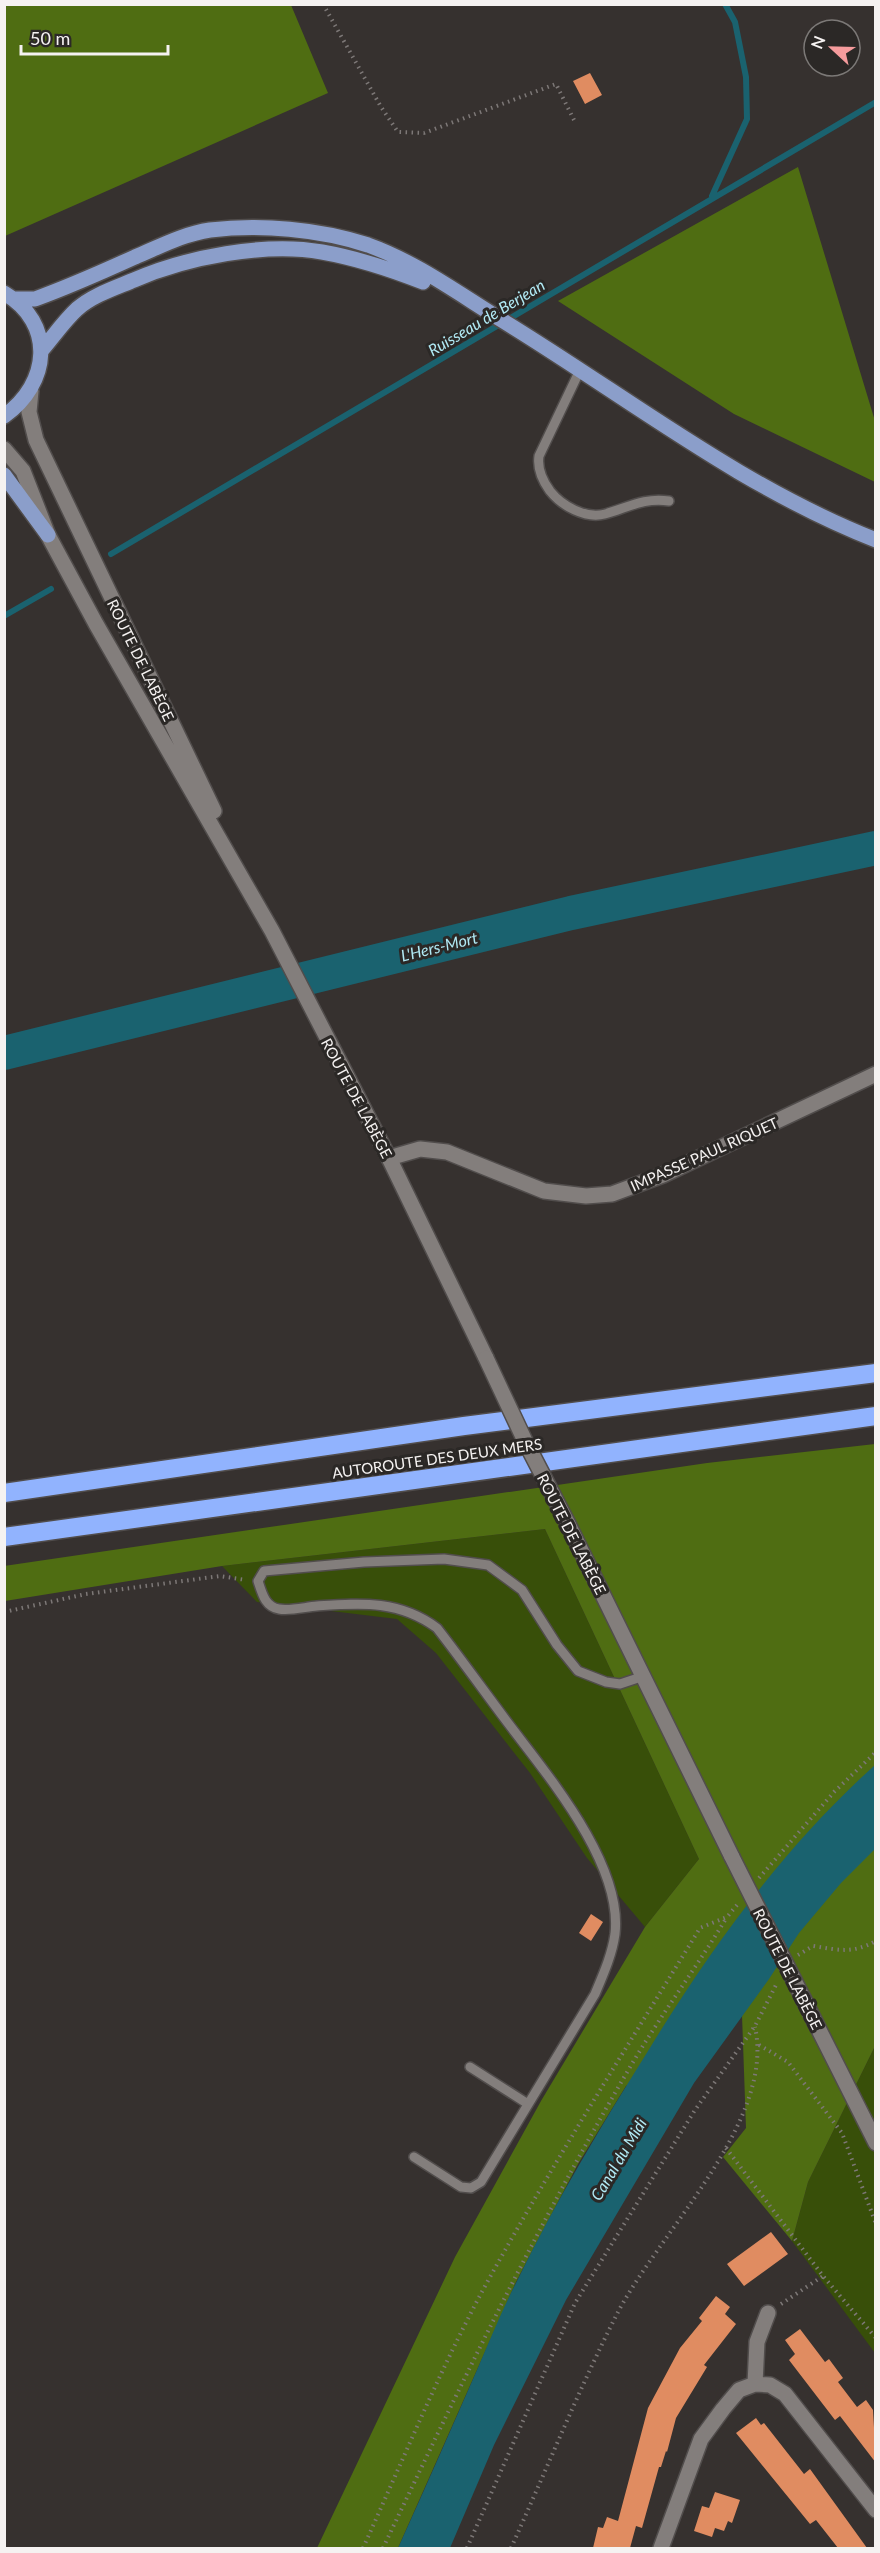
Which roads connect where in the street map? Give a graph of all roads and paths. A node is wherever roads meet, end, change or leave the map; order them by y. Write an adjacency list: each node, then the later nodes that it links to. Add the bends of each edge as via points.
1 (323, 4): 2 (path, via 398,132 424,133 556,84)
2 (575, 122)
3 (10, 296): 4 (main road, via 35,299 179,238 209,231 256,229 315,232 368,246 420,270); 5 (main road, via 29,314)
4 (473, 302): 5 (main road, via 403,274 319,251 213,255 152,272 104,292 78,308); 6 (main road)
5 (42, 351): 7 (main road)
6 (580, 370): 11 (lane, via 539,456 538,465 546,484 563,503 590,514 604,514 647,500); 13 (main road, via 761,485)
7 (31, 391): 8 (main road); 14 (street, ROUTE DE LABÈGE, via 29,412 36,440)
8 (4, 416)
9 (4, 449): 12 (street, ROUTE DE LABÈGE, via 23,471)
10 (4, 475): 12 (main road)
11 (669, 501)
12 (48, 535): 14 (street, ROUTE DE LABÈGE)
13 (876, 540)
14 (270, 928): 16 (street, ROUTE DE LABÈGE)
15 (876, 1074): 16 (street, IMPASSE PAUL RIQUET, via 663,1175 612,1194 586,1196 544,1191 447,1152 420,1149)
16 (389, 1158): 23 (street, ROUTE DE LABÈGE, bridge)
17 (876, 1373): 19 (highway, AUTOROUTE DES DEUX MERS, via 464,1426)
18 (876, 1416): 20 (highway, AUTOROUTE DES DEUX MERS)
19 (4, 1492)
20 (4, 1537)
21 (258, 1581): 22 (path, via 219,1576 86,1594); 23 (lane, via 264,1571 364,1562 444,1559 488,1565 522,1590 578,1671 620,1684); 32 (lane, via 264,1600 278,1609 348,1604 397,1607 419,1615 437,1628 585,1831 613,1900 615,1933 608,1964 595,1994)
22 (4, 1612)
23 (644, 1676): 33 (street, ROUTE DE LABÈGE, bridge)
24 (876, 1752): 25 (path, via 807,1822)
25 (757, 1882)
26 (742, 1899): 27 (path)
27 (728, 1917): 42 (path, via 700,1928 488,2279); 43 (path, via 626,2073 544,2219)
28 (876, 1941): 29 (path, via 860,1950)
29 (813, 1946)
30 (759, 2045): 34 (path, via 747,2106); 36 (path, via 788,2062 842,2133); 44 (path, via 755,2026 695,2110 576,2303)
31 (470, 2067): 32 (lane)
32 (528, 2104): 35 (lane, via 481,2182 471,2188 461,2187)
33 (876, 2143)
34 (726, 2148): 37 (path); 45 (path, via 617,2314)
35 (414, 2157)
36 (876, 2224)
37 (823, 2276): 38 (path); 39 (path)
38 (768, 2313): 40 (street, via 757,2342)
39 (876, 2338)
40 (755, 2384): 41 (street, via 770,2385 785,2394); 46 (street, via 739,2390 701,2439)
41 (876, 2510)
42 (363, 2548)
43 (383, 2548)
44 (467, 2548)
45 (511, 2548)
46 (661, 2548)

